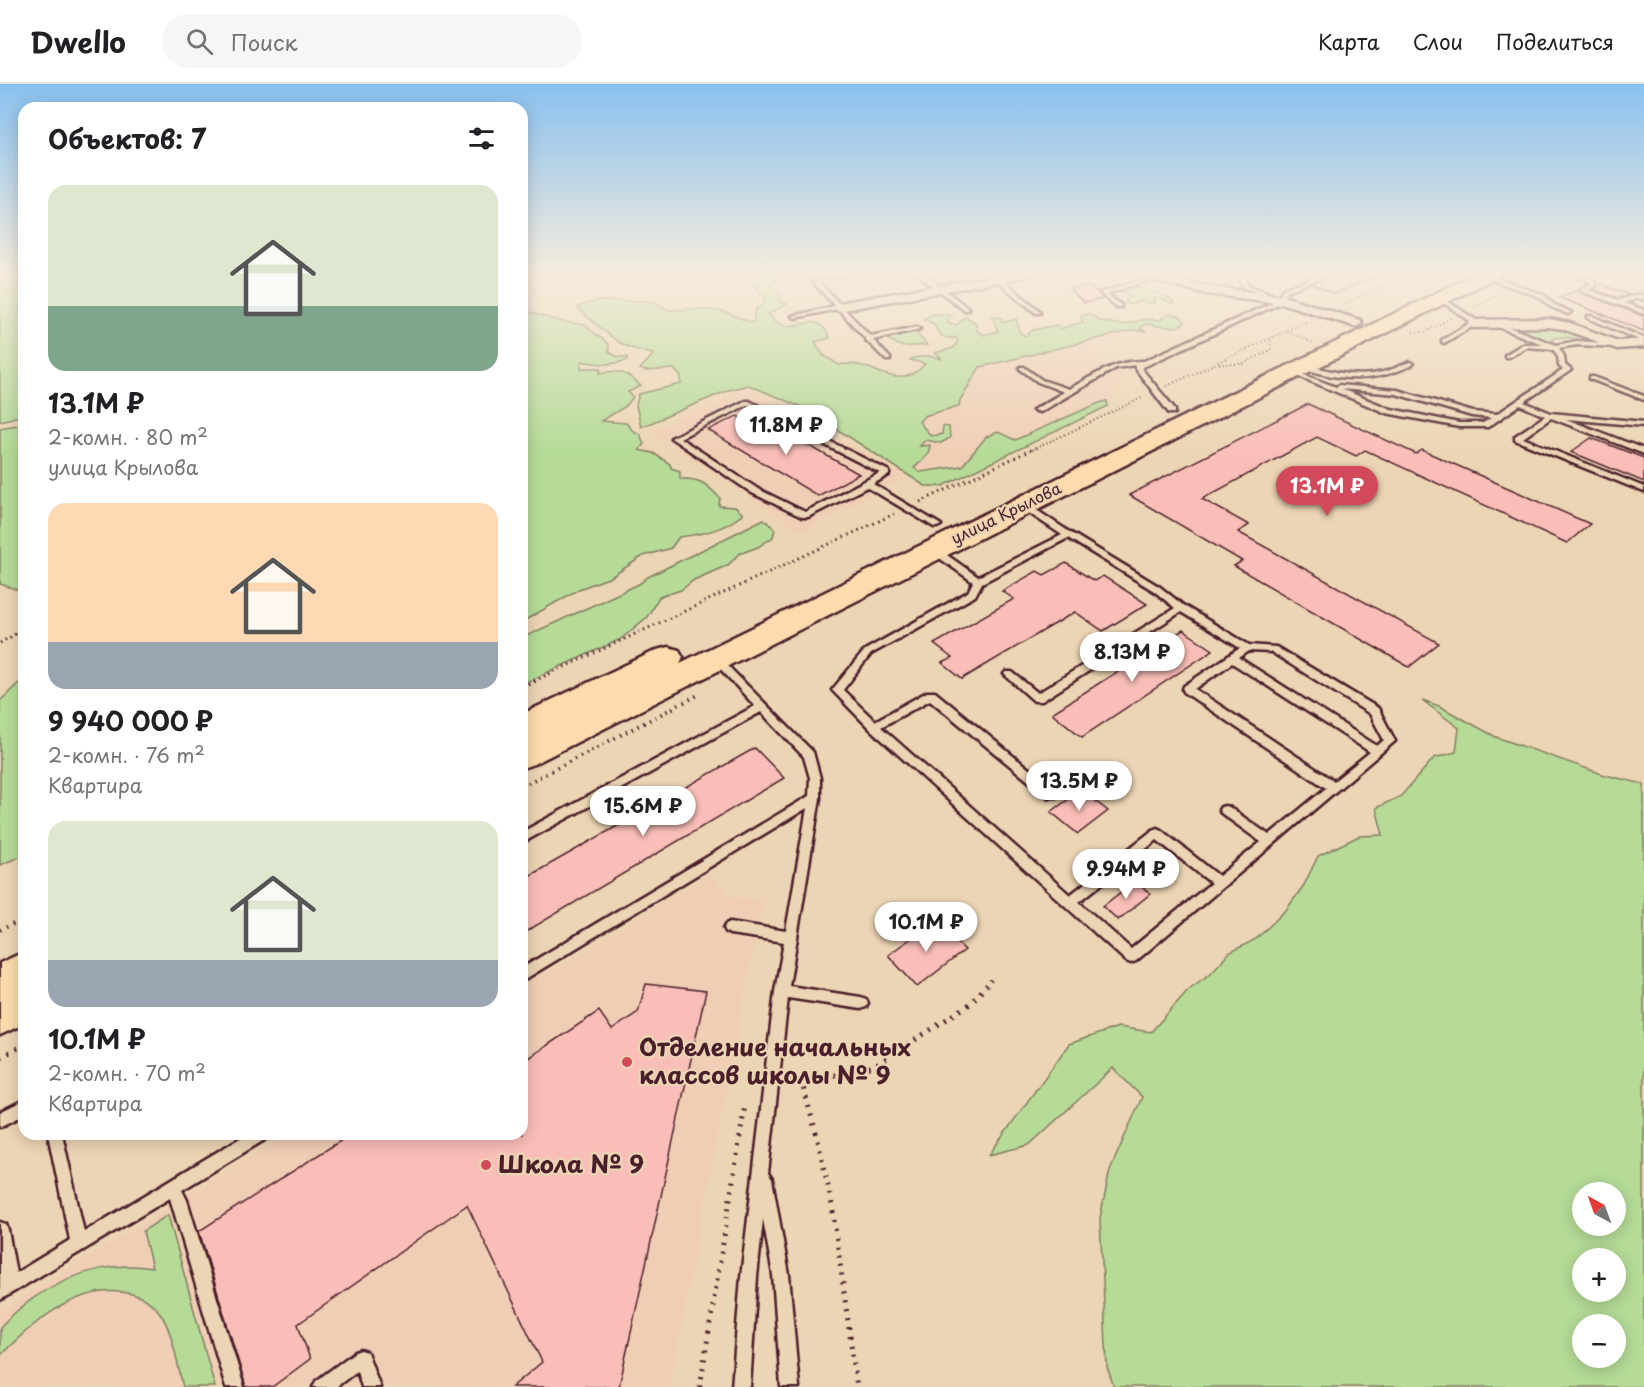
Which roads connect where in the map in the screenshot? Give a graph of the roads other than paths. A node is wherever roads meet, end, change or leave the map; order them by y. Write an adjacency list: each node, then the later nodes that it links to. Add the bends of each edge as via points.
1 (862, 334): 10 (lane)
2 (893, 334): 10 (lane)
3 (1209, 334): 17 (lane)
4 (1329, 334): 25 (main road, улица Крылова)
5 (1368, 334): 20 (main road, улица Крылова)
6 (1456, 334): 11 (lane)
7 (1521, 334): 14 (lane)
8 (1587, 334): 13 (street)
9 (1626, 334): 12 (lane)
10 (867, 339): 16 (lane)
11 (1444, 341)
12 (1644, 342): 13 (street)
13 (1617, 345): 14 (lane)
14 (1556, 347): 15 (lane, via 1525,345); 26 (lane, via 1562,366 1568,370)
15 (1507, 356)
16 (888, 359)
17 (1146, 363): 23 (lane, via 1123,364); 25 (lane, via 1137,367)
18 (1410, 364): 20 (lane, via 1391,375 1368,377)
19 (1022, 368): 23 (lane, via 1040,381)
20 (1298, 369): 22 (lane); 34 (main road, улица Крылова)
21 (1592, 378): 24 (lane)
22 (1326, 386): 29 (lane, via 1397,392 1472,414); 29 (lane, via 1389,411 1459,425 1485,425)
23 (1070, 392): 27 (lane)
24 (1644, 398)
25 (1164, 401): 36 (main road, улица Крылова)
26 (1520, 403): 28 (lane); 29 (lane)
27 (1037, 410)
28 (1551, 415): 30 (lane); 31 (lane); 33 (lane, via 1518,438)
29 (1500, 416)
30 (1644, 424)
31 (1644, 452)
32 (867, 484): 32 (lane, via 886,473 747,402 675,438 755,491 805,515); 36 (lane, via 907,508)
33 (1644, 490)
34 (1023, 505): 35 (lane); 36 (main road, улица Крылова)
35 (1068, 535): 37 (lane); 38 (lane)
36 (942, 538): 37 (lane); 41 (main road, улица Крылова); 44 (main road, улица Крылова)
37 (978, 581): 45 (lane, via 972,594 868,651 837,690)
38 (1181, 608): 39 (lane); 42 (lane, via 1038,698)
39 (1247, 648): 40 (lane); 46 (lane, via 1273,649 1374,711 1390,741)
40 (1232, 658): 46 (lane); 48 (lane, via 1188,689)
41 (724, 668): 43 (lane); 47 (main road, улица Крылова)
42 (1009, 674)
43 (761, 707): 50 (lane, via 809,755 815,778); 52 (lane)
44 (528, 725)
45 (874, 726): 49 (lane, via 931,695); 55 (lane)
46 (1377, 751): 48 (lane)
47 (528, 752)
48 (1334, 787): 53 (lane)
49 (1052, 794)
50 (814, 798): 57 (lane); 58 (lane)
51 (1225, 810): 53 (lane)
52 (528, 835)
53 (1269, 843): 54 (lane)
54 (1219, 883): 55 (lane, via 1157,833); 55 (lane, via 1131,957)
55 (1070, 902)
56 (730, 928): 57 (lane)
57 (791, 937): 61 (lane)
58 (528, 971)
59 (18, 974): 60 (main road)
60 (0, 983)
61 (782, 991): 62 (lane); 69 (lane)
62 (861, 1003)
63 (18, 1006): 64 (main road)
64 (0, 1015)
65 (18, 1110): 66 (lane)
66 (0, 1120)
67 (56, 1140): 72 (lane)
68 (251, 1140): 70 (lane)
69 (762, 1168): 77 (lane); 78 (lane, via 781,1275)
70 (173, 1188): 72 (lane); 74 (lane)
71 (0, 1230): 73 (lane)
72 (79, 1244): 73 (lane)
73 (5, 1289)
74 (235, 1387)
75 (322, 1387): 76 (lane, via 361,1358)
76 (371, 1387)
77 (741, 1387)
78 (790, 1387)

